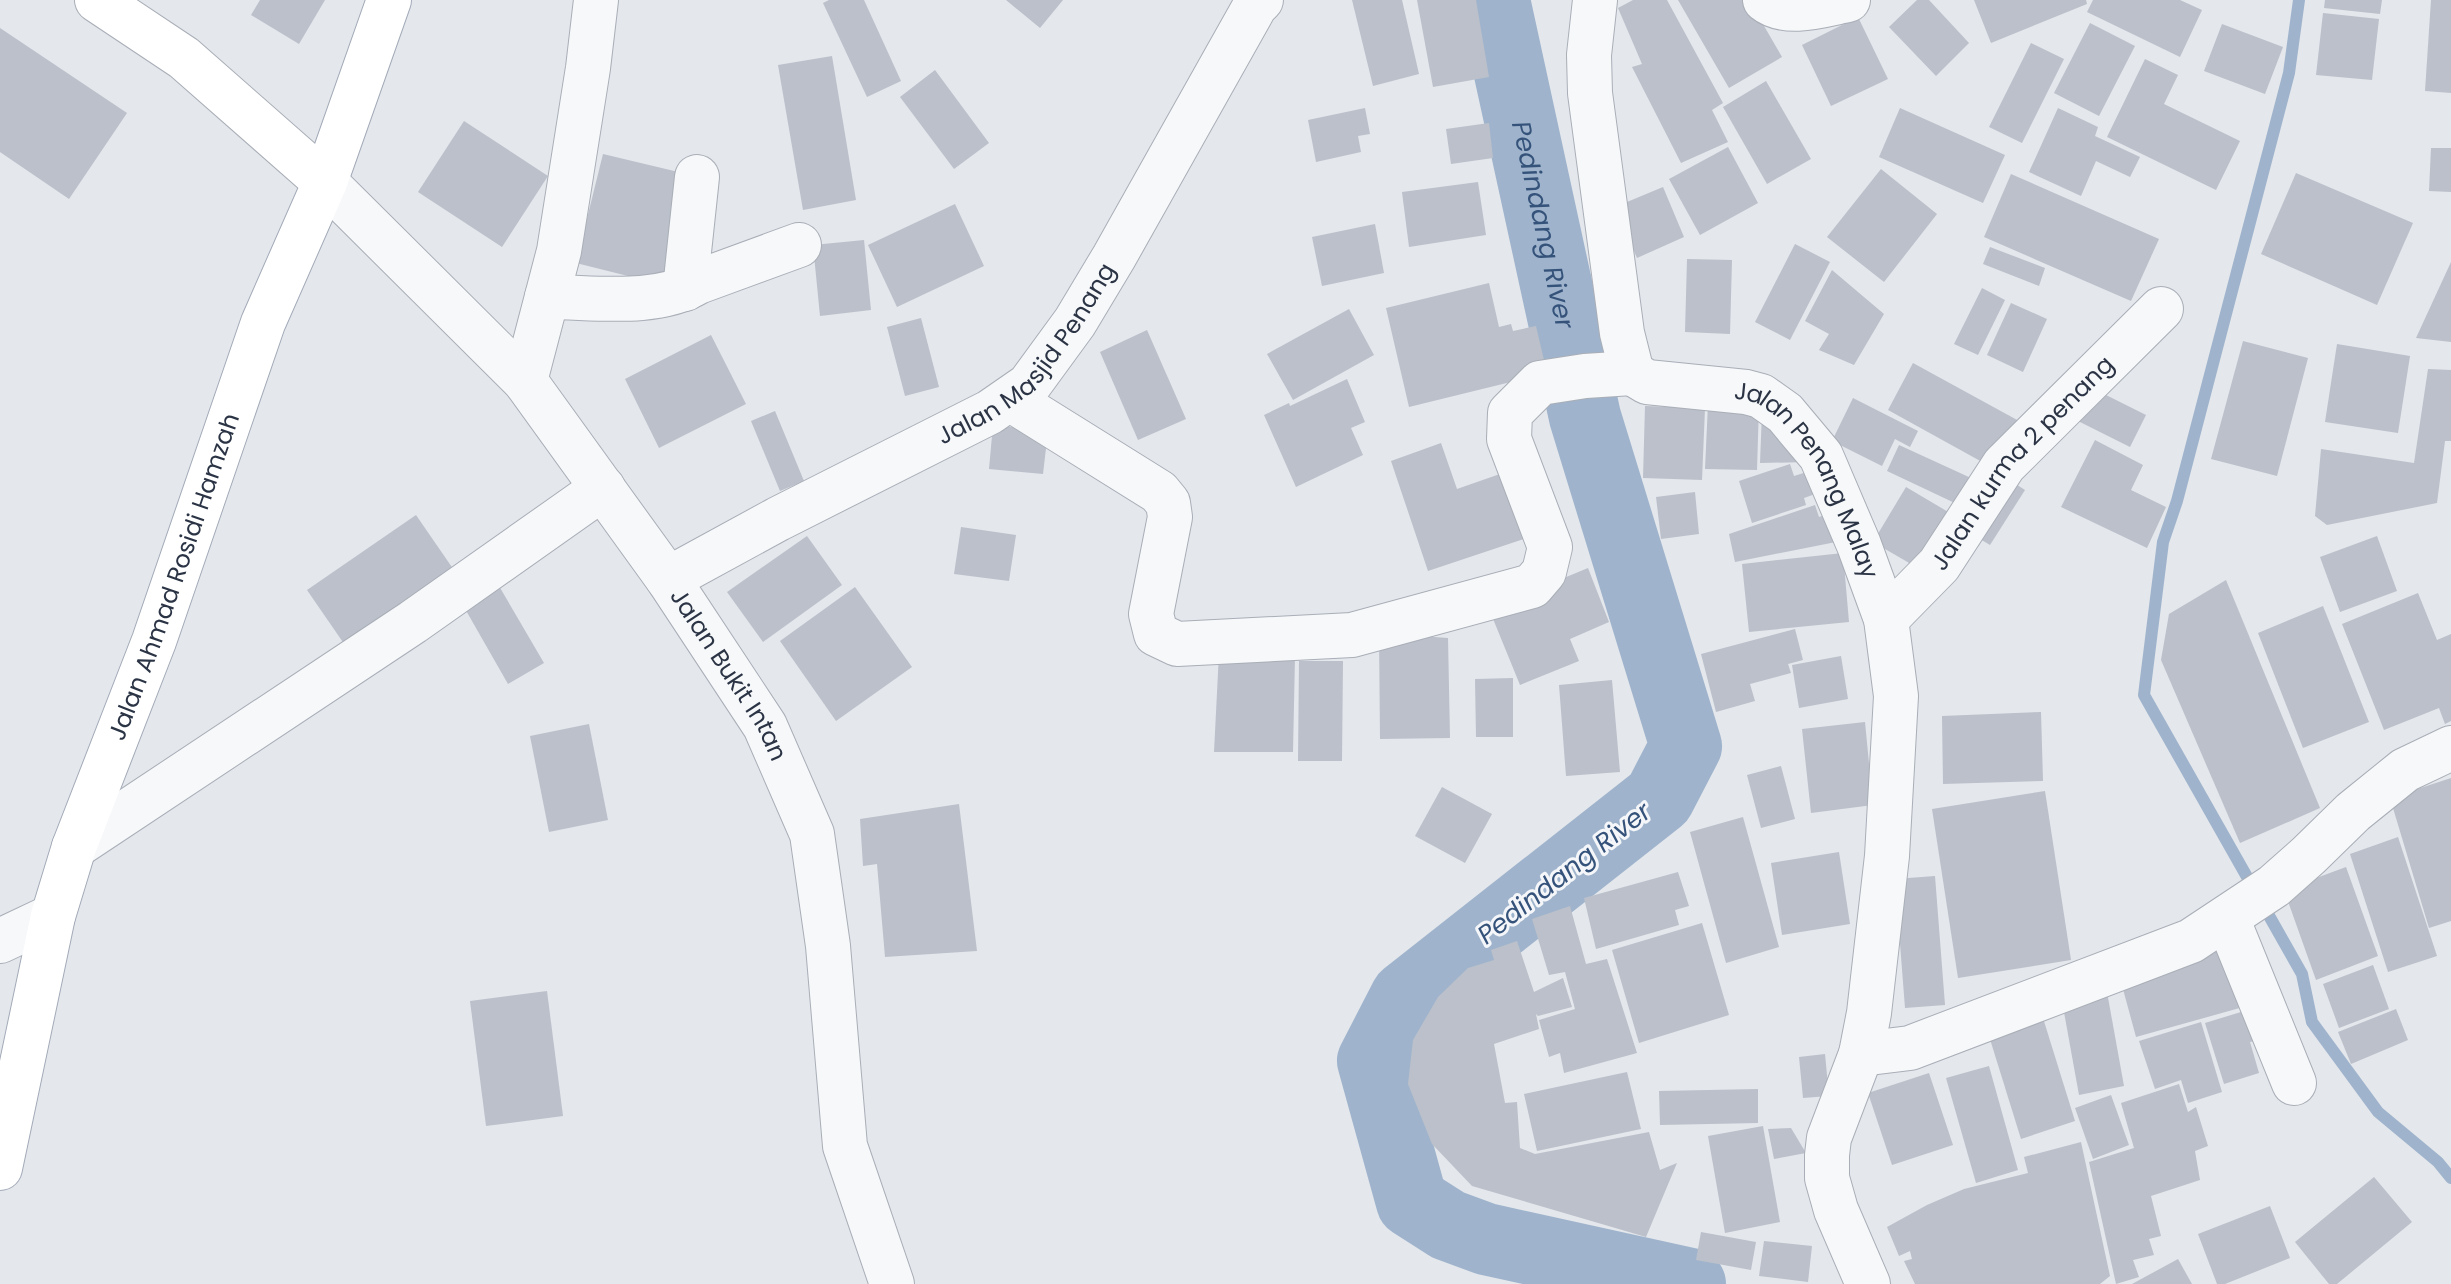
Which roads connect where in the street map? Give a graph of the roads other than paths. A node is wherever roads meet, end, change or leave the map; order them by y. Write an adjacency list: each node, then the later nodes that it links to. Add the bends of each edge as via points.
1 (97, 0): 9 (main road, via 184,58)
2 (389, 0): 9 (main road, Jalan Ahmad Rosidi Hamzah)
3 (596, 0): 12 (street, via 559,251)
4 (1261, 0): 16 (street, Jalan Masjid Penang, via 1075,322 1029,385)
5 (1595, 0): 14 (street, via 1590,93)
6 (1765, 0): 7 (street, via 1785,9)
7 (1848, 0)
8 (697, 177): 11 (street)
9 (325, 182): 15 (street, Jalan Bukit Intan); 21 (main road, Jalan Ahmad Rosidi Hamzah, via 263,323 154,641)
10 (799, 245): 11 (street)
11 (685, 289): 12 (street, via 639,297)
12 (547, 297): 15 (street)
13 (2161, 309): 19 (street, Jalan kurma 2 penang, via 2004,465 1939,565)
14 (1632, 373): 16 (street, via 1540,383 1510,413 1509,439 1550,547 1544,572 1532,586 1352,635 1177,644 1156,634 1151,614 1170,517 1168,503 1159,492); 19 (street, Jalan Penang Malay, via 1647,382 1746,392 1785,413 1821,456)
15 (525, 381): 17 (street, Jalan Bukit Intan)
16 (1010, 399): 18 (street, Jalan Masjid Penang)
17 (603, 488): 18 (street, Jalan Bukit Intan); 21 (street, via 413,622)
18 (668, 579): 28 (street, Jalan Bukit Intan, via 765,726 812,834 828,946 845,1146)
19 (1886, 619): 25 (street, Jalan Penang Malay, via 1896,696 1887,856)
20 (2451, 748): 22 (street, via 2405,770)
21 (74, 847): 23 (main road, Jalan Ahmad Rosidi Hamzah)
22 (2247, 904): 25 (street, via 2191,941 1910,1048); 26 (street)
23 (53, 916): 24 (street); 27 (main road, Jalan Ahmad Rosidi Hamzah)
24 (0, 941)
25 (1861, 1054): 29 (street, Jalan Penang Malay, via 1829,1138 1827,1178)
26 (2294, 1083)
27 (0, 1168)
28 (892, 1284)
29 (1868, 1284)

